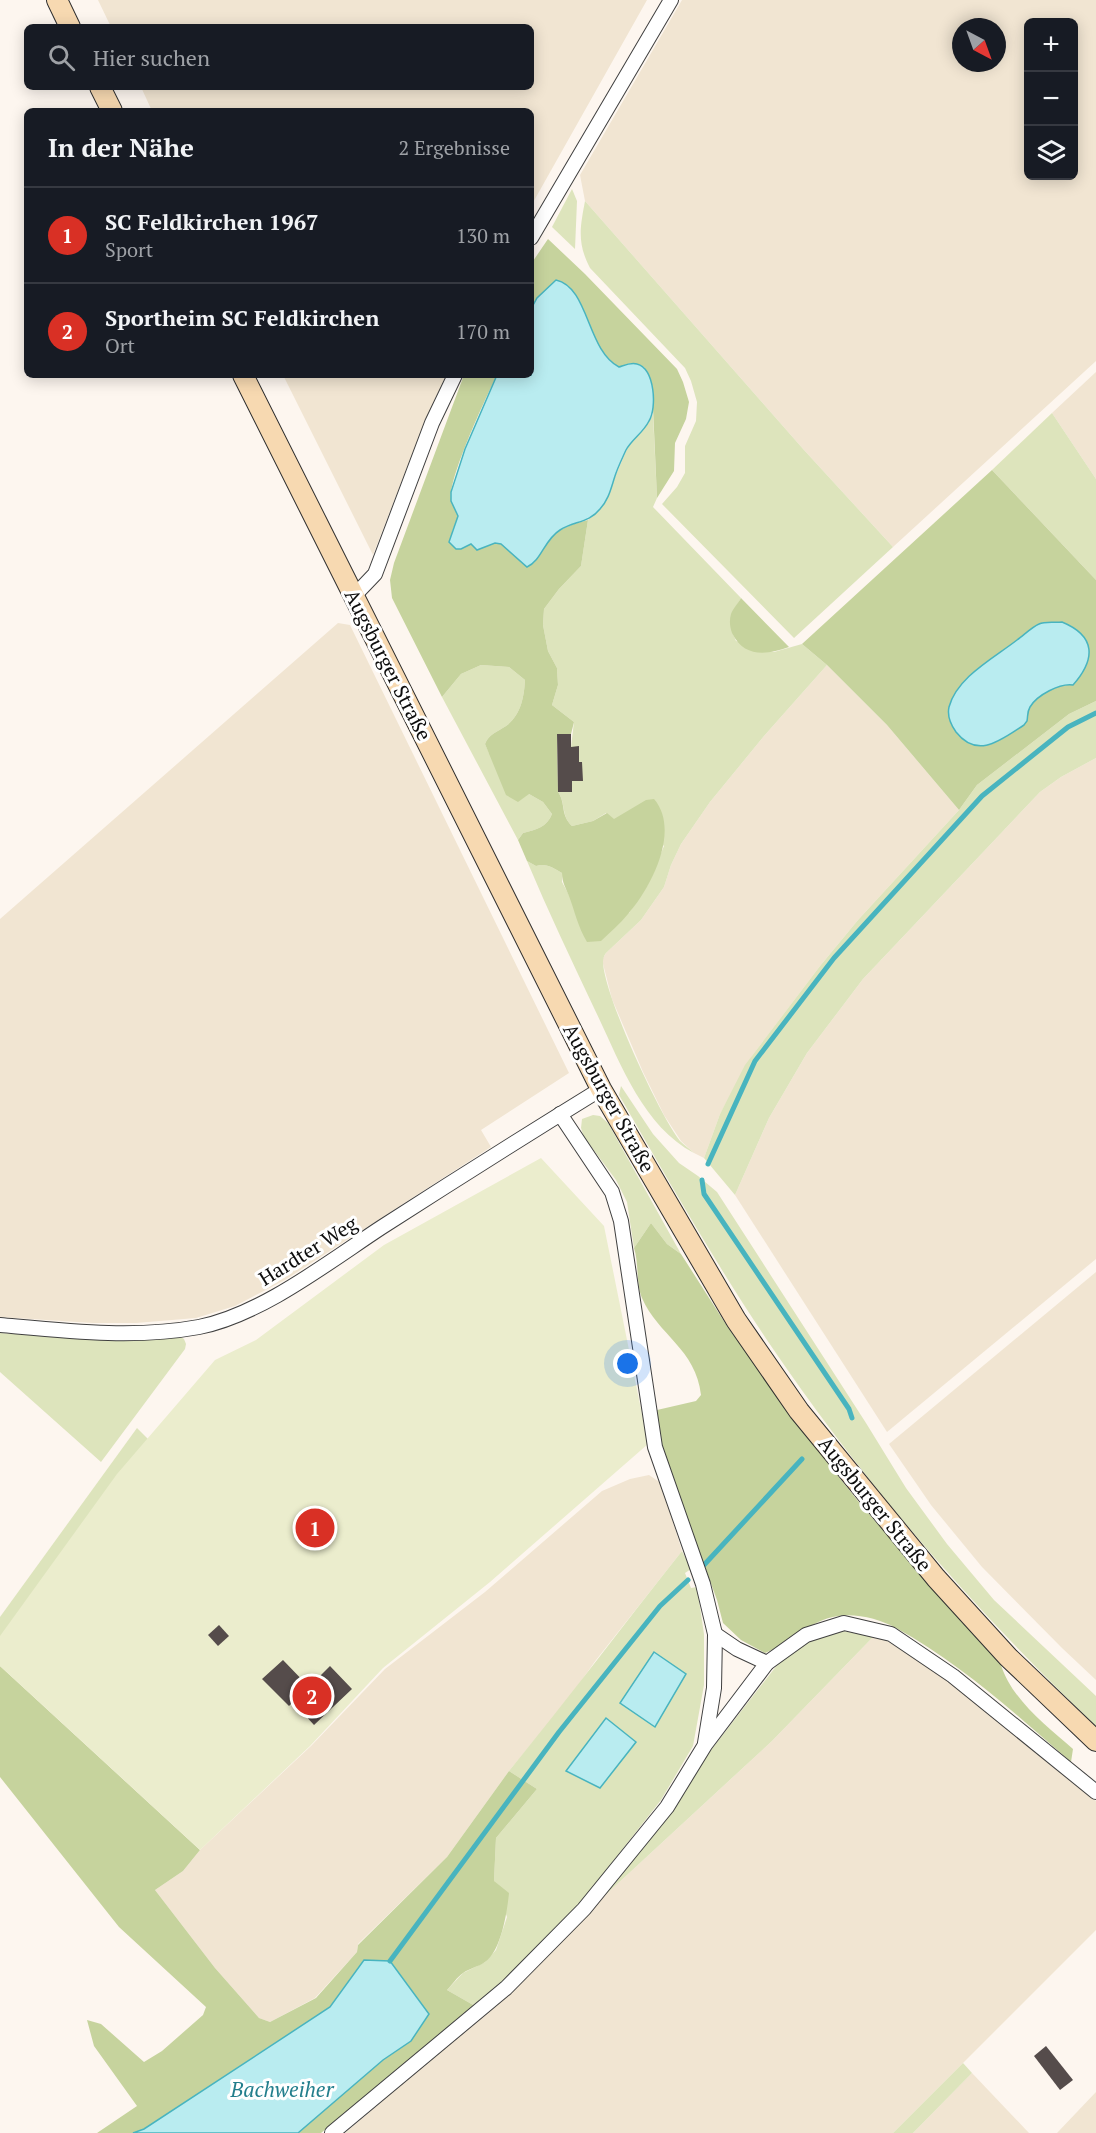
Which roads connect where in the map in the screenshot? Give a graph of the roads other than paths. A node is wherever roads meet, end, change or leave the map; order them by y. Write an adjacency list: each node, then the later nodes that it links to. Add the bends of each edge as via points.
1 (57, 0): 3 (main road)
2 (671, 0): 6 (street)
3 (69, 24)
4 (102, 90): 5 (main road)
5 (110, 108)
6 (534, 233)
7 (244, 378): 9 (main road, Augsburger Straße)
8 (454, 378): 9 (street, via 432,423 375,574)
9 (353, 597): 10 (main road, Augsburger Straße)
10 (601, 1089): 11 (street, Hardter Weg); 15 (main road, Augsburger Straße, via 736,1320 799,1411 936,1578 1008,1657)
11 (560, 1114): 12 (street, Hardter Weg, via 291,1286 219,1321 200,1327 138,1333); 13 (street, via 612,1192 621,1221 655,1447 703,1584)
12 (0, 1325)
13 (715, 1634): 14 (street); 16 (street, via 714,1688)
14 (767, 1663): 16 (street); 17 (street, via 806,1635 844,1623 891,1634 953,1676)
15 (1096, 1741)
16 (705, 1745): 18 (street, via 667,1807 584,1909 497,1996)
17 (1096, 1792)
18 (332, 2133)

